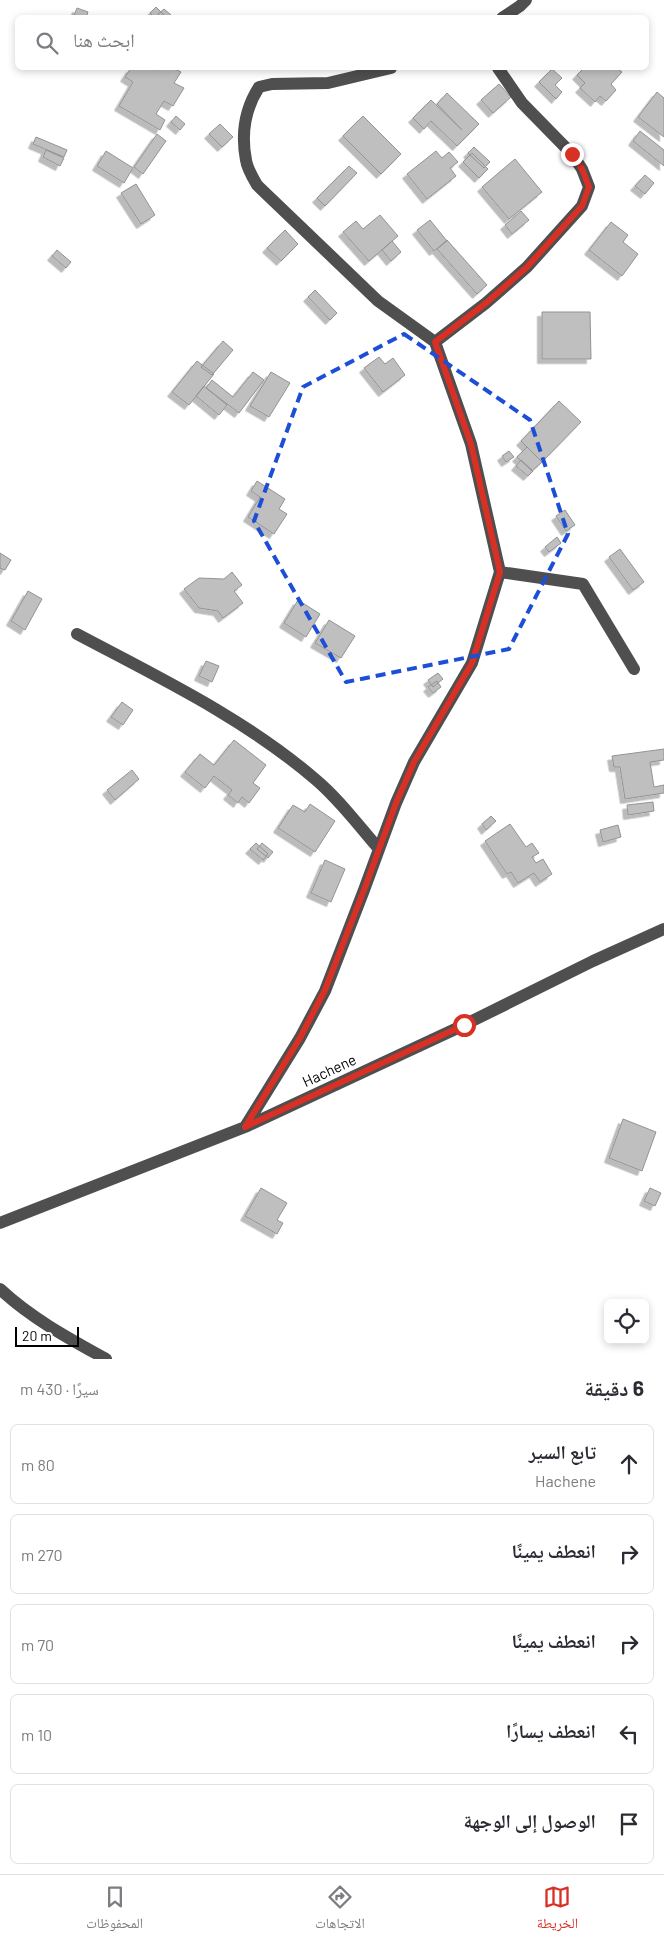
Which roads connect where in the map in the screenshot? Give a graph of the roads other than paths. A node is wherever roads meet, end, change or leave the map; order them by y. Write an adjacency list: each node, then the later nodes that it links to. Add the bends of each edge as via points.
1 (526, 0): 2 (street)
2 (506, 15)
3 (383, 70): 5 (street, via 328,83 258,87 249,103 244,128 246,162 257,185 378,301)
4 (499, 70): 5 (street, via 522,102 572,154 589,187 582,206 527,267)
5 (435, 342): 6 (street, via 471,444)
6 (500, 572): 8 (street, via 583,584); 9 (street, via 472,663 414,762)
7 (77, 634): 9 (street, via 212,706 277,750 327,790)
8 (634, 669)
9 (379, 849): 11 (street, via 325,990 300,1038)
10 (664, 929): 11 (street, Hachene)
11 (245, 1127): 12 (street, Hachene)
12 (0, 1222)
13 (0, 1289): 14 (street, via 44,1324)
14 (106, 1359)

